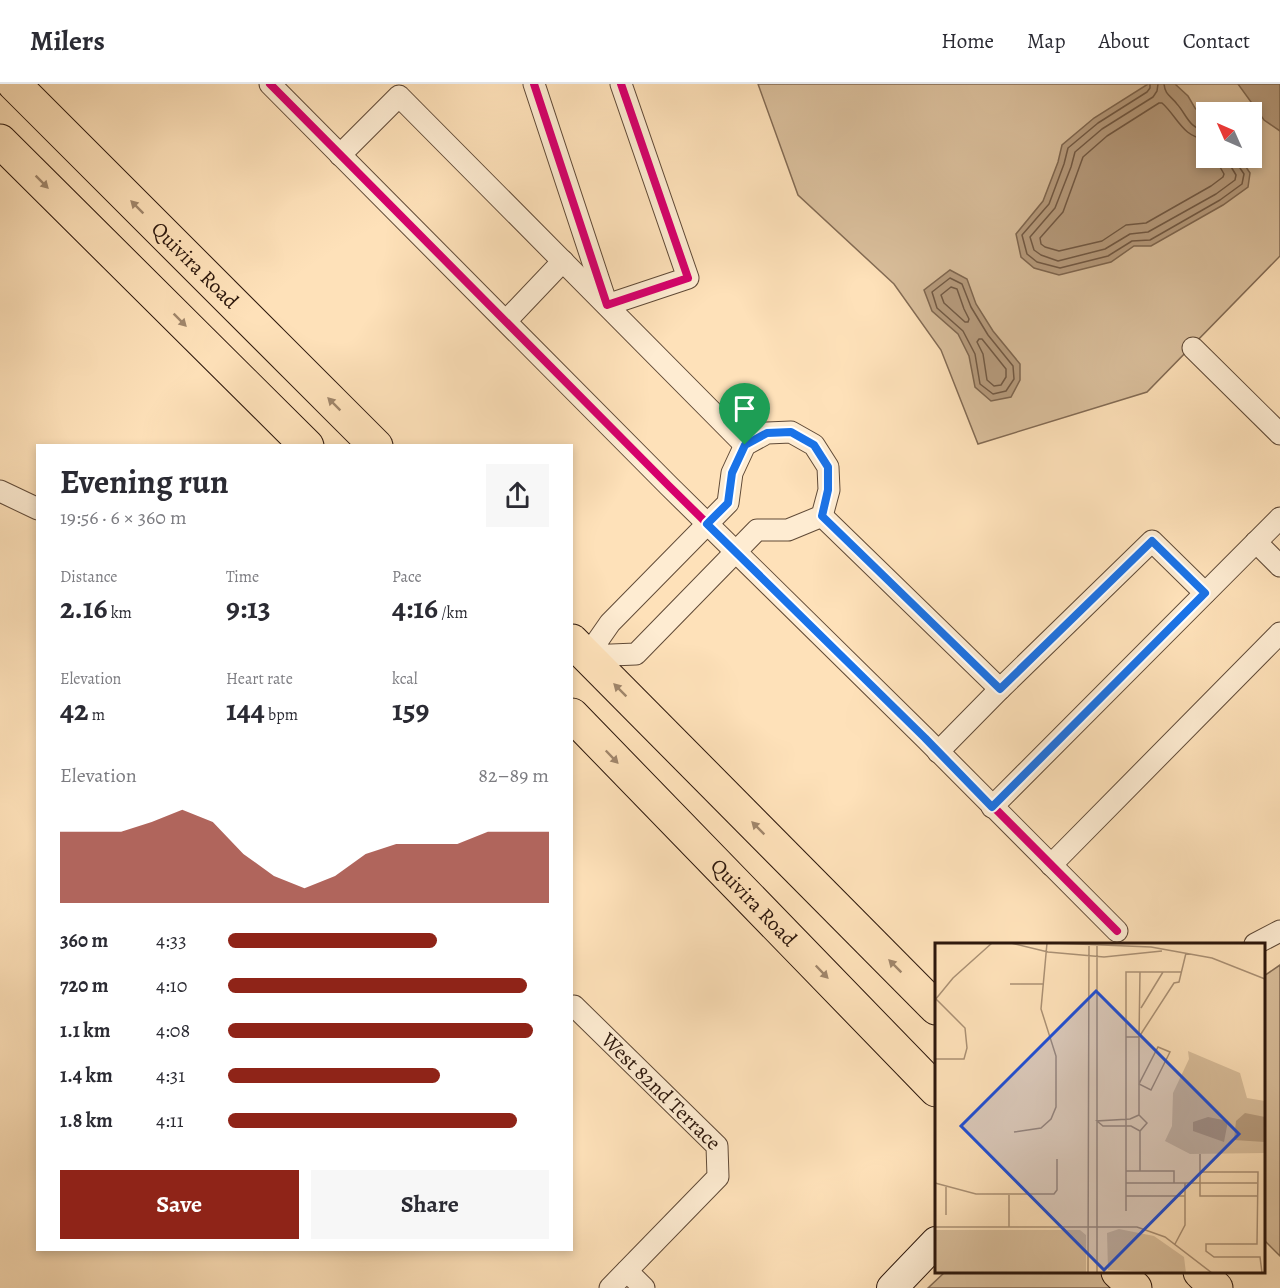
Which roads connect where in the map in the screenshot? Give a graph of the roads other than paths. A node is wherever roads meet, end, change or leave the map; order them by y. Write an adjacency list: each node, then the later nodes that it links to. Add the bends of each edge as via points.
1 (14, 84): 14 (main road, Quivira Road, one-way to 1)
2 (270, 84): 7 (street)
3 (534, 84): 9 (street)
4 (621, 84): 9 (street, via 688,278)
5 (395, 88): 7 (street); 8 (street)
6 (0, 141): 13 (main road, one-way to 13)
7 (340, 155): 10 (street)
8 (563, 261): 9 (street); 10 (street)
9 (607, 305): 15 (street)
10 (506, 321): 20 (street)
11 (1193, 348): 12 (street)
12 (1278, 426)
13 (305, 444)
14 (374, 444)
15 (745, 445): 18 (street, via 767,433 791,432 814,445 828,467); 20 (street, via 732,473 728,503)
16 (0, 491): 17 (street)
17 (36, 508)
18 (822, 516): 22 (street, via 788,530 757,530); 27 (street)
19 (1280, 518): 21 (street)
20 (707, 524): 22 (street); 26 (street)
21 (1256, 542): 23 (street); 24 (street)
22 (736, 553): 26 (street, via 636,654); 29 (street)
23 (1280, 566)
24 (1205, 593): 27 (street, via 1152,541); 30 (street)
25 (1280, 633): 31 (street)
26 (577, 654): 36 (main road, one-way to 26)
27 (1000, 689): 29 (street)
28 (573, 716): 37 (main road, Quivira Road, one-way to 37)
29 (938, 752): 30 (street)
30 (992, 807): 31 (street)
31 (1051, 865): 32 (street)
32 (1117, 931)
33 (1280, 931): 34 (street)
34 (1259, 943)
35 (574, 1006): 39 (street, West 82nd Terrace, via 717,1146 718,1177)
36 (935, 1007)
37 (935, 1089)
38 (935, 1243): 44 (street)
39 (627, 1271): 42 (street, West 82nd Terrace); 43 (street)
40 (1119, 1273): 45 (main road)
41 (1201, 1273): 46 (main road)
42 (610, 1288)
43 (645, 1288)
44 (892, 1288)
45 (1135, 1288)
46 (1216, 1288)

